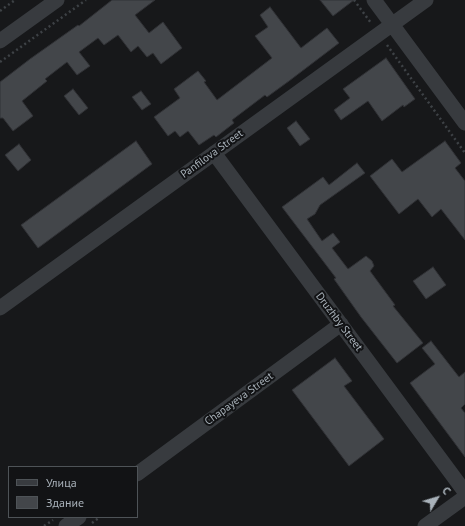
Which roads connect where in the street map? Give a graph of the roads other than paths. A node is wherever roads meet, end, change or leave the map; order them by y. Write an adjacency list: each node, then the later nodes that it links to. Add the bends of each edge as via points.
1 (57, 0): 5 (street)
2 (374, 0): 4 (street)
3 (426, 0): 4 (street, Panfilova Street)
4 (392, 24): 6 (street); 7 (street, Panfilova Street)
5 (0, 41)
6 (465, 123)
7 (214, 153): 8 (street, Panfilova Street); 9 (street, Druzhby Street)
8 (0, 308)
9 (341, 324): 10 (street, Chapayeva Street); 11 (street, Druzhby Street)
10 (138, 473)
11 (465, 492)
12 (465, 497): 15 (street)
13 (77, 518): 14 (street)
14 (66, 526)
15 (425, 526)

